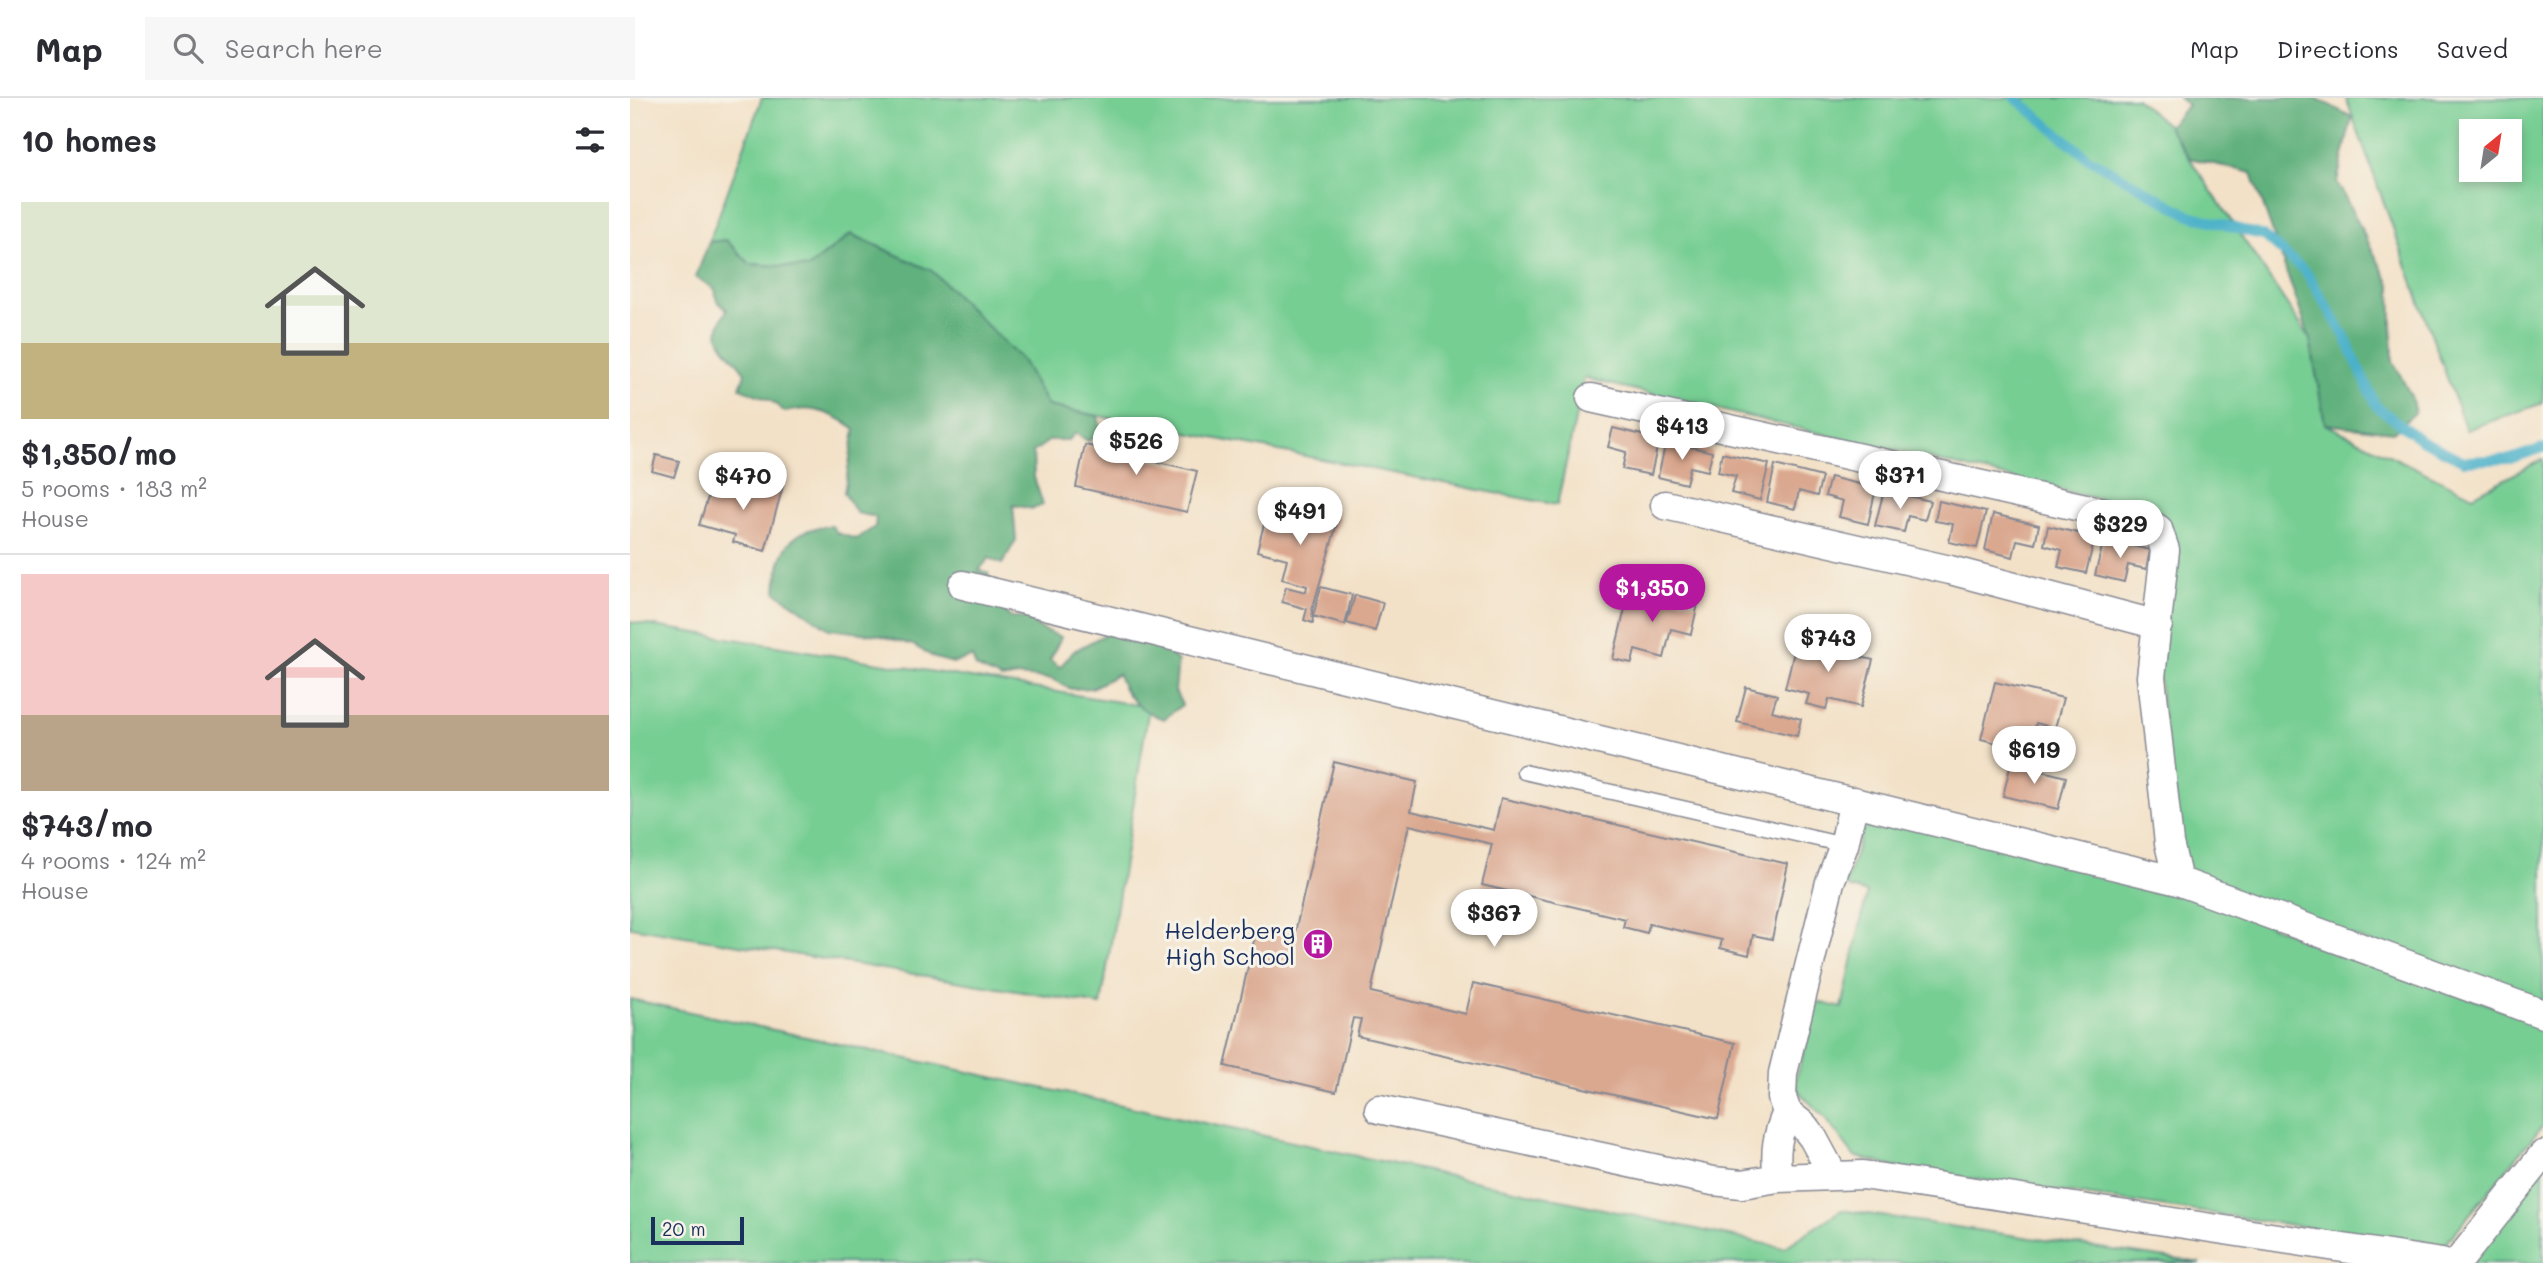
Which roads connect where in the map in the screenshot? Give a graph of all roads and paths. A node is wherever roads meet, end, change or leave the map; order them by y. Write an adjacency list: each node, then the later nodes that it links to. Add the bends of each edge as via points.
1 (1591, 398): 4 (street, via 2150,523 2165,550)
2 (1665, 505): 4 (street, via 1950,570)
3 (963, 585): 6 (street)
4 (2158, 625): 8 (street, via 2151,677 2169,843)
5 (1524, 772): 7 (lane)
6 (1854, 801): 7 (street); 8 (street)
7 (1844, 845): 11 (street, via 1830,882 1783,1073 1782,1098)
8 (2178, 881): 9 (street)
9 (2543, 1014)
10 (1379, 1109): 14 (street, via 1713,1181 1742,1184)
11 (1787, 1112): 13 (street, via 1808,1132); 14 (street, via 1774,1157)
12 (2543, 1155): 16 (street)
13 (1833, 1175): 14 (street); 15 (street, via 1863,1175)
14 (1778, 1178)
15 (2442, 1263)
16 (2457, 1263)

